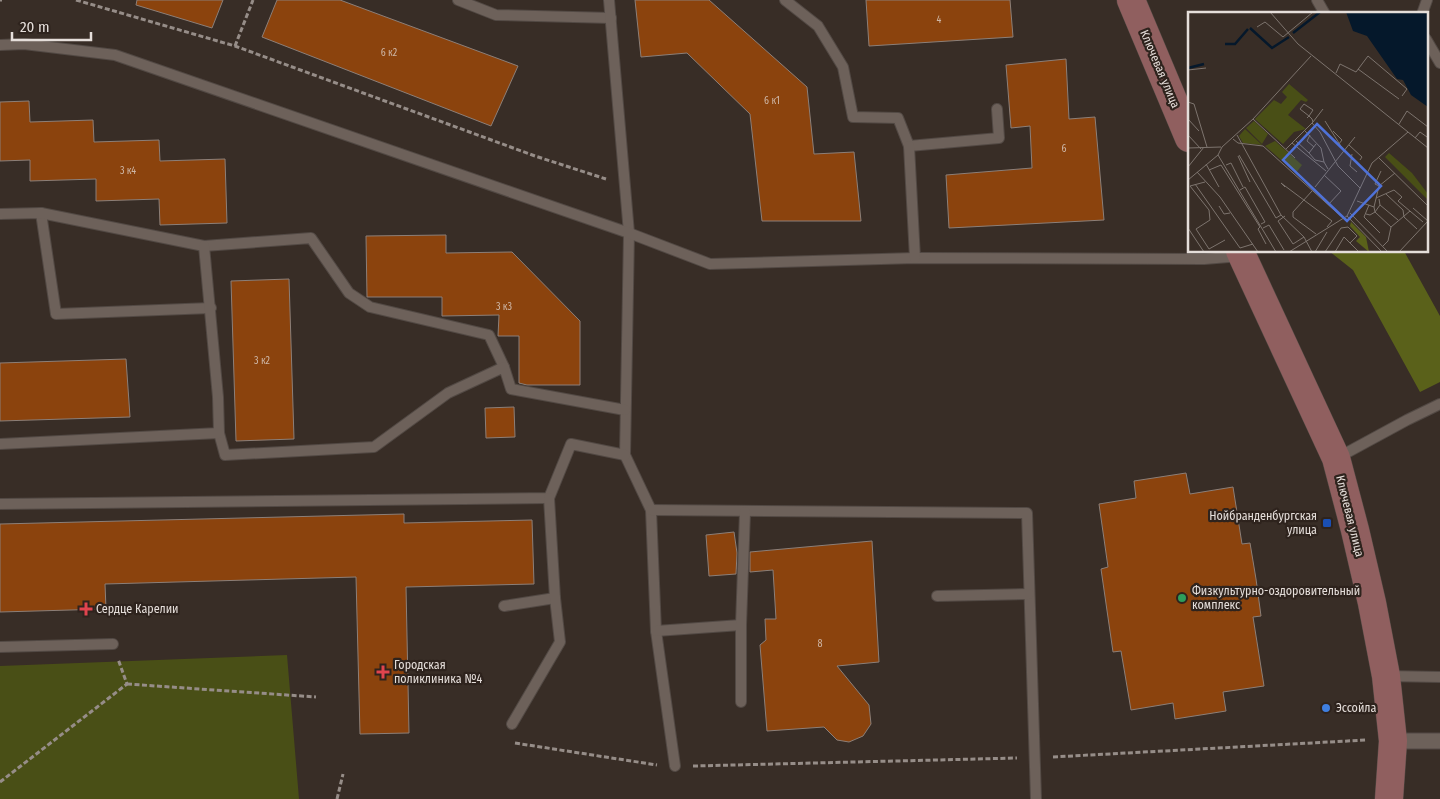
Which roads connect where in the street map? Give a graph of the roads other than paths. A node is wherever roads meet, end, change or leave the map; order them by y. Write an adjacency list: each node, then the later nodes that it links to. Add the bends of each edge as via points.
1 (458, 0): 7 (lane)
2 (609, 0): 10 (lane)
3 (786, 0): 16 (lane, via 818,26 843,67 853,117 898,118)
4 (1131, 0): 15 (main road, Ключевая улица)
5 (1318, 0): 8 (lane)
6 (1427, 0): 9 (lane)
7 (476, 4): 10 (lane, via 496,15)
8 (1325, 12)
9 (1423, 12)
10 (611, 18): 19 (lane)
11 (1428, 42): 13 (lane)
12 (0, 45): 19 (lane, via 24,44 115,55)
13 (1440, 63)
14 (997, 109): 16 (lane, via 999,138)
15 (1187, 130)
16 (909, 146): 22 (lane)
17 (41, 213): 18 (lane); 20 (lane); 23 (lane, via 56,314)
18 (0, 214)
19 (628, 233): 22 (lane, via 710,264); 26 (lane)
20 (204, 246): 23 (lane); 24 (lane, via 311,238 349,293 370,307 489,335)
21 (1241, 254): 22 (lane, via 1204,259); 30 (main road, Ключевая улица)
22 (915, 258)
23 (210, 308): 27 (lane)
24 (504, 367): 26 (lane, via 511,389); 27 (lane, via 448,393 374,447 225,455)
25 (1440, 404): 30 (lane)
26 (625, 410): 29 (lane)
27 (219, 433): 28 (lane)
28 (0, 444)
29 (625, 455): 31 (lane, via 571,444); 33 (lane)
30 (1336, 458): 43 (main road, Ключевая улица, via 1372,602)
31 (549, 498): 32 (lane); 37 (lane)
32 (0, 504)
33 (651, 510): 34 (lane); 40 (lane)
34 (745, 512): 35 (lane, via 1027,513); 39 (lane)
35 (1029, 594): 36 (lane); 50 (lane)
36 (937, 596)
37 (555, 598): 38 (lane); 46 (lane, via 560,642)
38 (504, 606)
39 (741, 625): 40 (lane); 45 (lane)
40 (656, 631): 49 (lane)
41 (113, 644): 42 (lane)
42 (0, 647)
43 (1386, 676): 44 (lane); 47 (main road, Ключевая улица)
44 (1440, 677)
45 (741, 702)
46 (512, 724)
47 (1393, 741): 48 (street); 51 (main road, Ключевая улица)
48 (1440, 741)
49 (675, 766)
50 (1036, 799)
51 (1389, 799)

